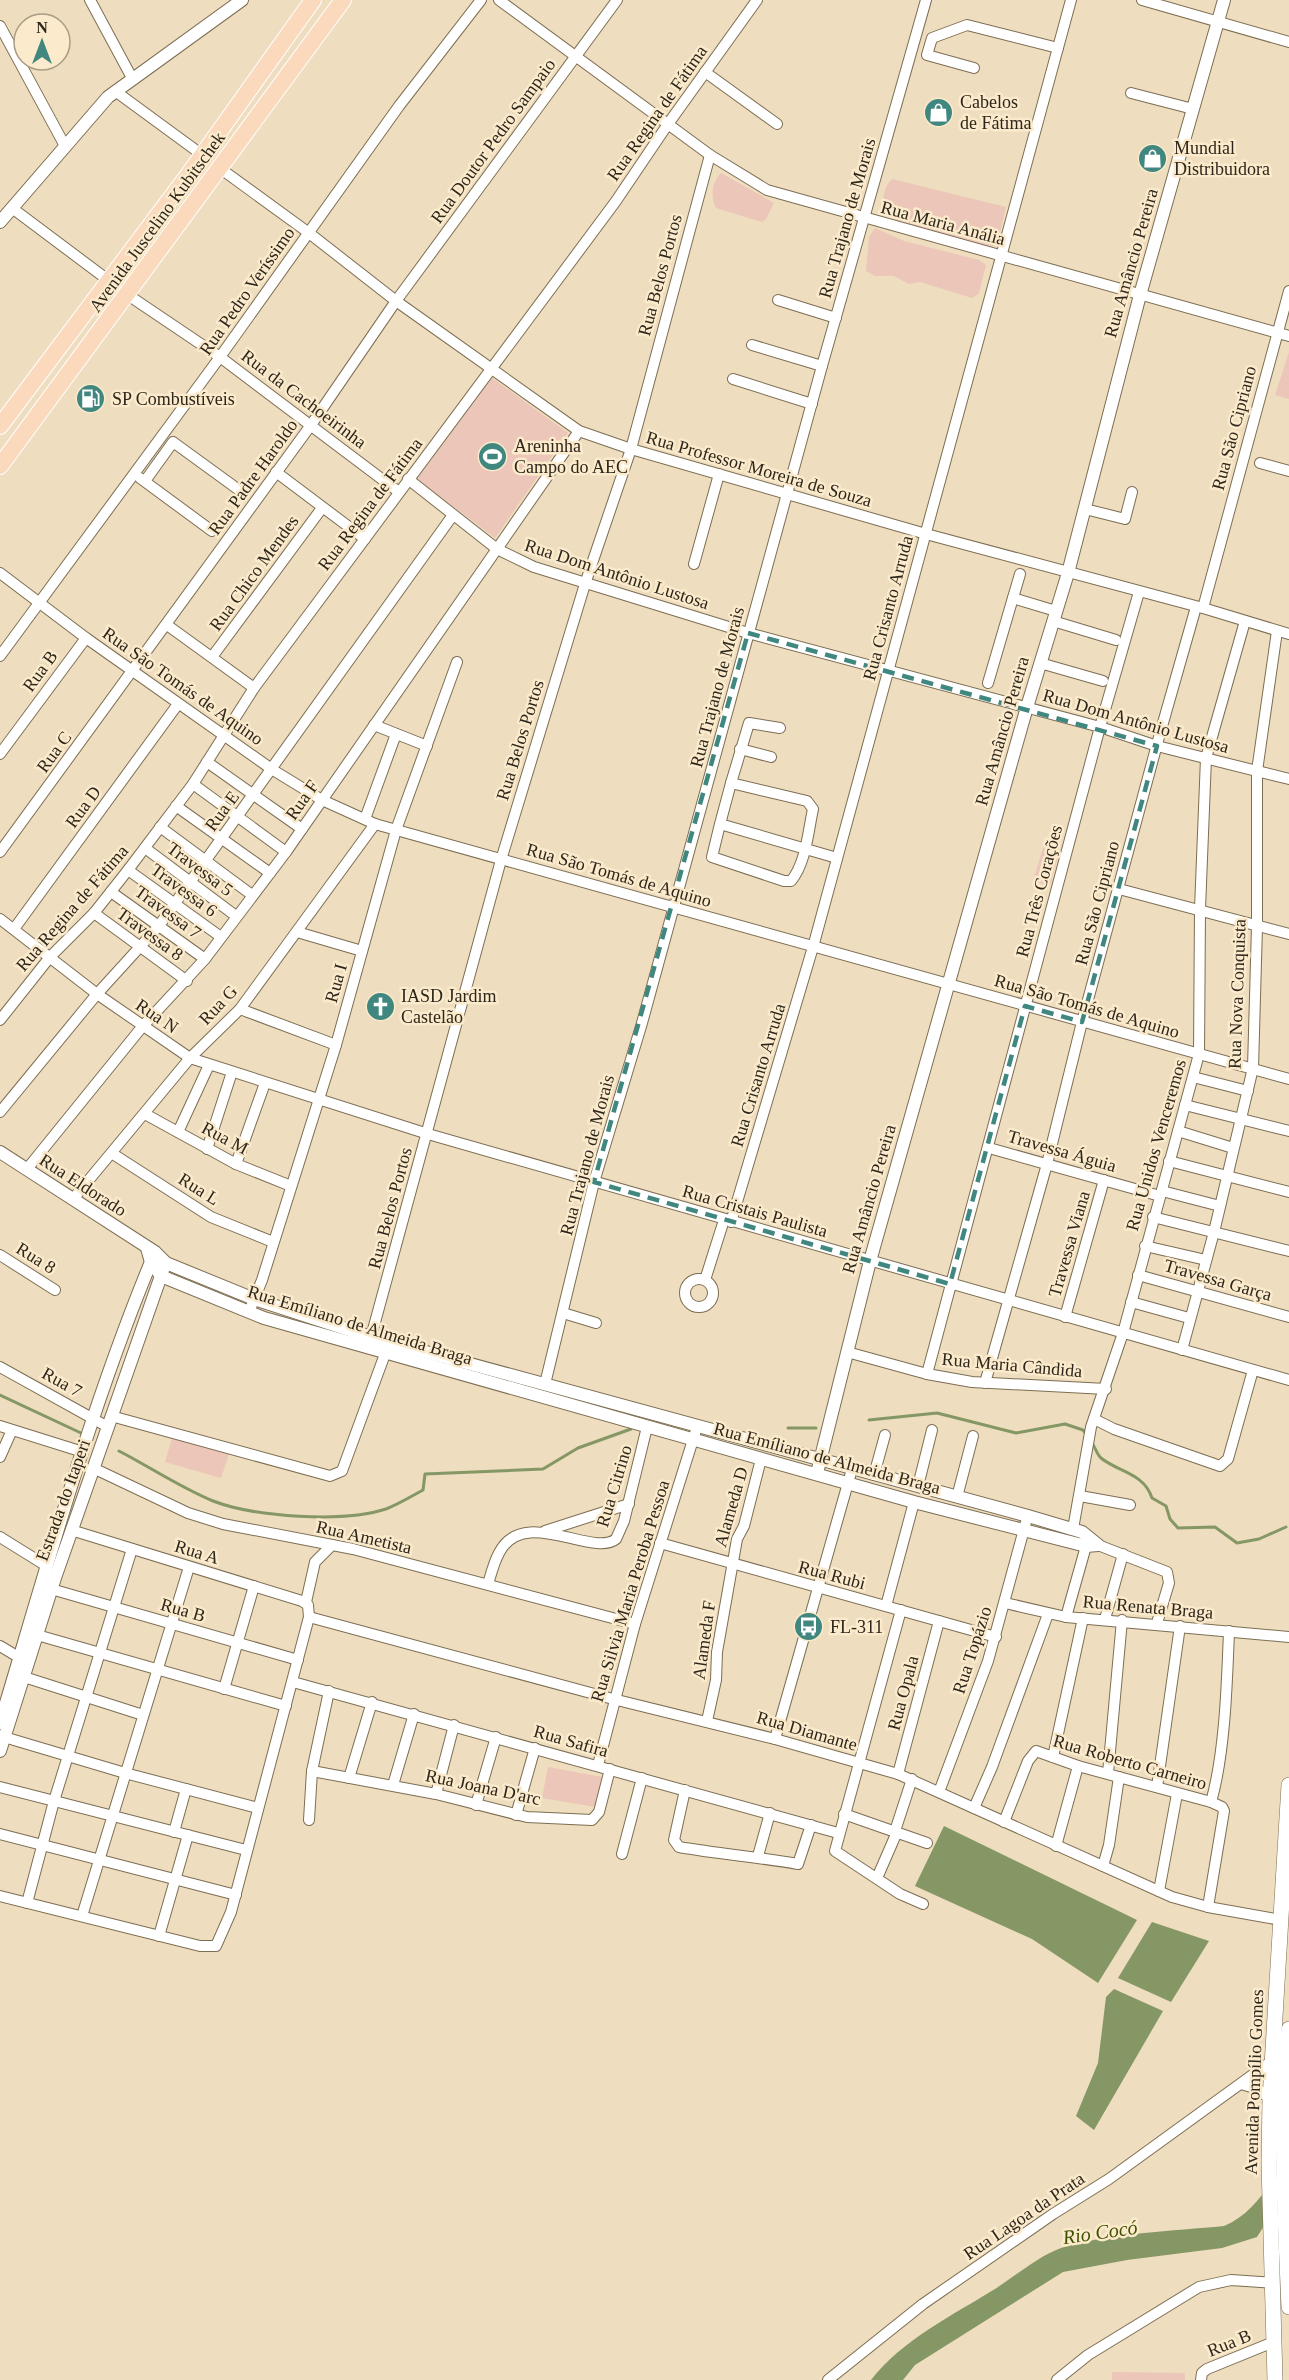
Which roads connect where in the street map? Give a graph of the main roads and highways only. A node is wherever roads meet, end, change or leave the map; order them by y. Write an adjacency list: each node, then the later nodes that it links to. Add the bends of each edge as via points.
1 (313, 0): 3 (main road, Avenida Juscelino Kubitschek)
2 (343, 0): 4 (main road, Avenida Juscelino Kubitschek)
3 (0, 426)
4 (0, 466)
5 (1289, 1785): 7 (main road, Avenida Pompílio Gomes, via 1270,2099)
6 (1289, 2029): 7 (main road, Avenida Pompílio Gomes)
7 (1275, 2162): 8 (main road, Avenida Pompílio Gomes)
8 (1284, 2251): 9 (main road, Avenida Pompílio Gomes); 10 (main road, Avenida Pompílio Gomes, via 1274,2283)
9 (1289, 2307)
10 (1275, 2380)

